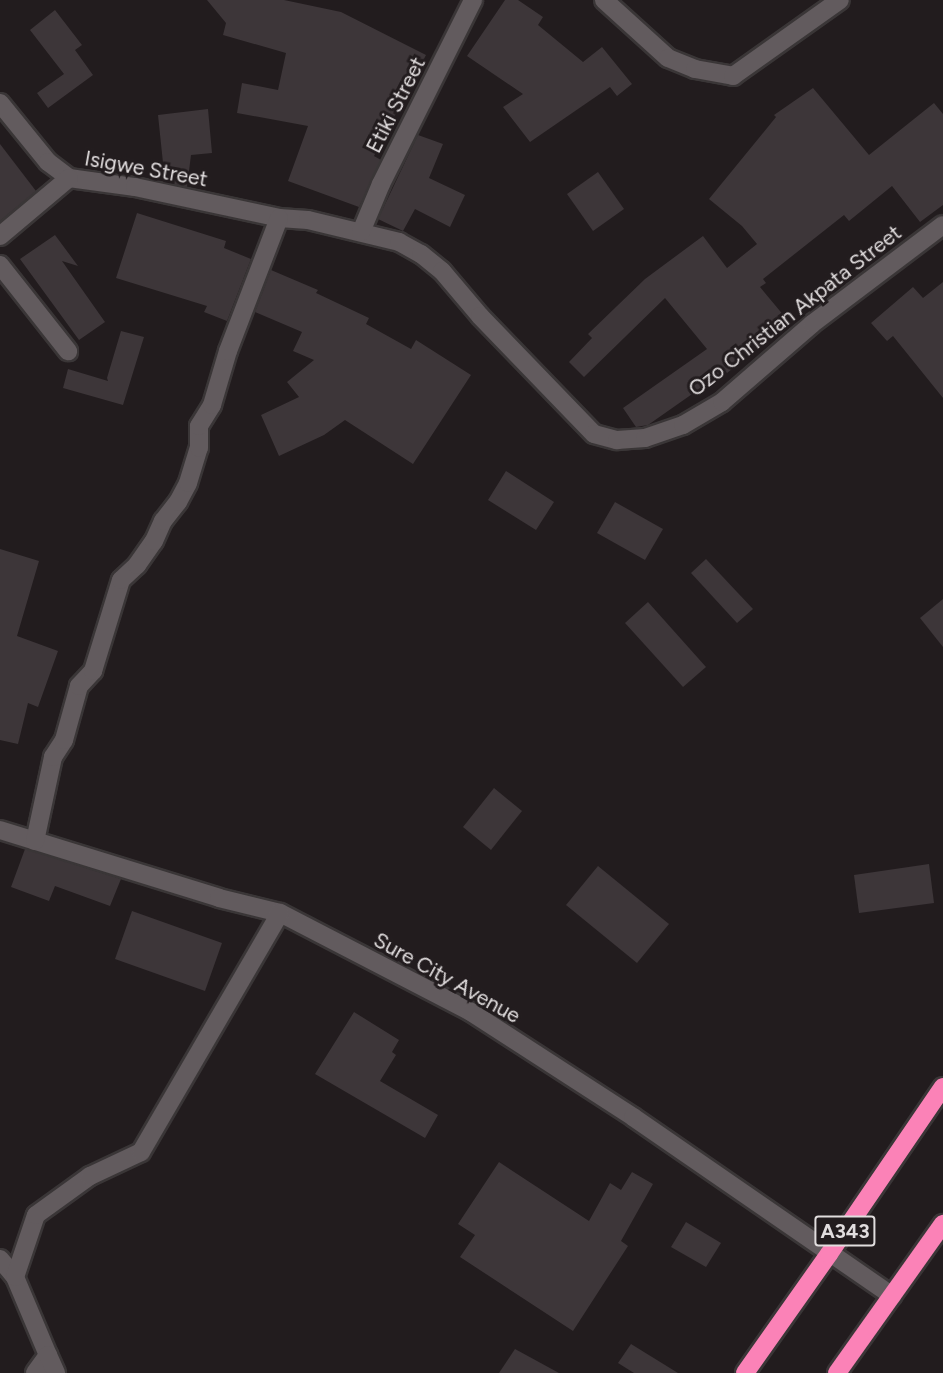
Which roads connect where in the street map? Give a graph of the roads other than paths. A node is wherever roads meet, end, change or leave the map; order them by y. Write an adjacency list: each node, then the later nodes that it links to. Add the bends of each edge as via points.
1 (473, 0): 8 (street, Etiki Street)
2 (604, 0): 3 (street, via 668,58 695,69 733,76)
3 (840, 0)
4 (0, 103): 5 (street, Isigwe Street, via 48,162)
5 (69, 178): 6 (street, Isigwe Street, via 135,187); 9 (street)
6 (279, 218): 8 (street, Isigwe Street); 13 (street, via 228,351 212,405 199,426 199,448 188,483 154,541 121,580 93,671 79,686 64,740 53,757)
7 (943, 225): 8 (street, Ozo Christian Akpata Street, via 812,324 723,402 683,424 645,438 617,440 594,434 422,254 399,242)
8 (361, 232)
9 (0, 236)
10 (0, 265): 11 (street)
11 (68, 351)
12 (0, 830): 13 (street, Sure City Avenue)
13 (34, 841): 14 (street, Sure City Avenue)
14 (280, 913): 17 (street, Sure City Avenue, via 471,1012 633,1117); 19 (street, via 141,1152 90,1176 36,1215)
15 (943, 1087): 17 (highway, A343)
16 (943, 1224): 20 (highway)
17 (829, 1254): 20 (street, Sure City Avenue); 24 (highway, A343)
18 (0, 1259): 19 (street)
19 (15, 1277): 21 (street)
20 (892, 1296): 25 (highway)
21 (48, 1355): 22 (street); 23 (street)
22 (35, 1373)
23 (56, 1373)
24 (745, 1373)
25 (837, 1373)

